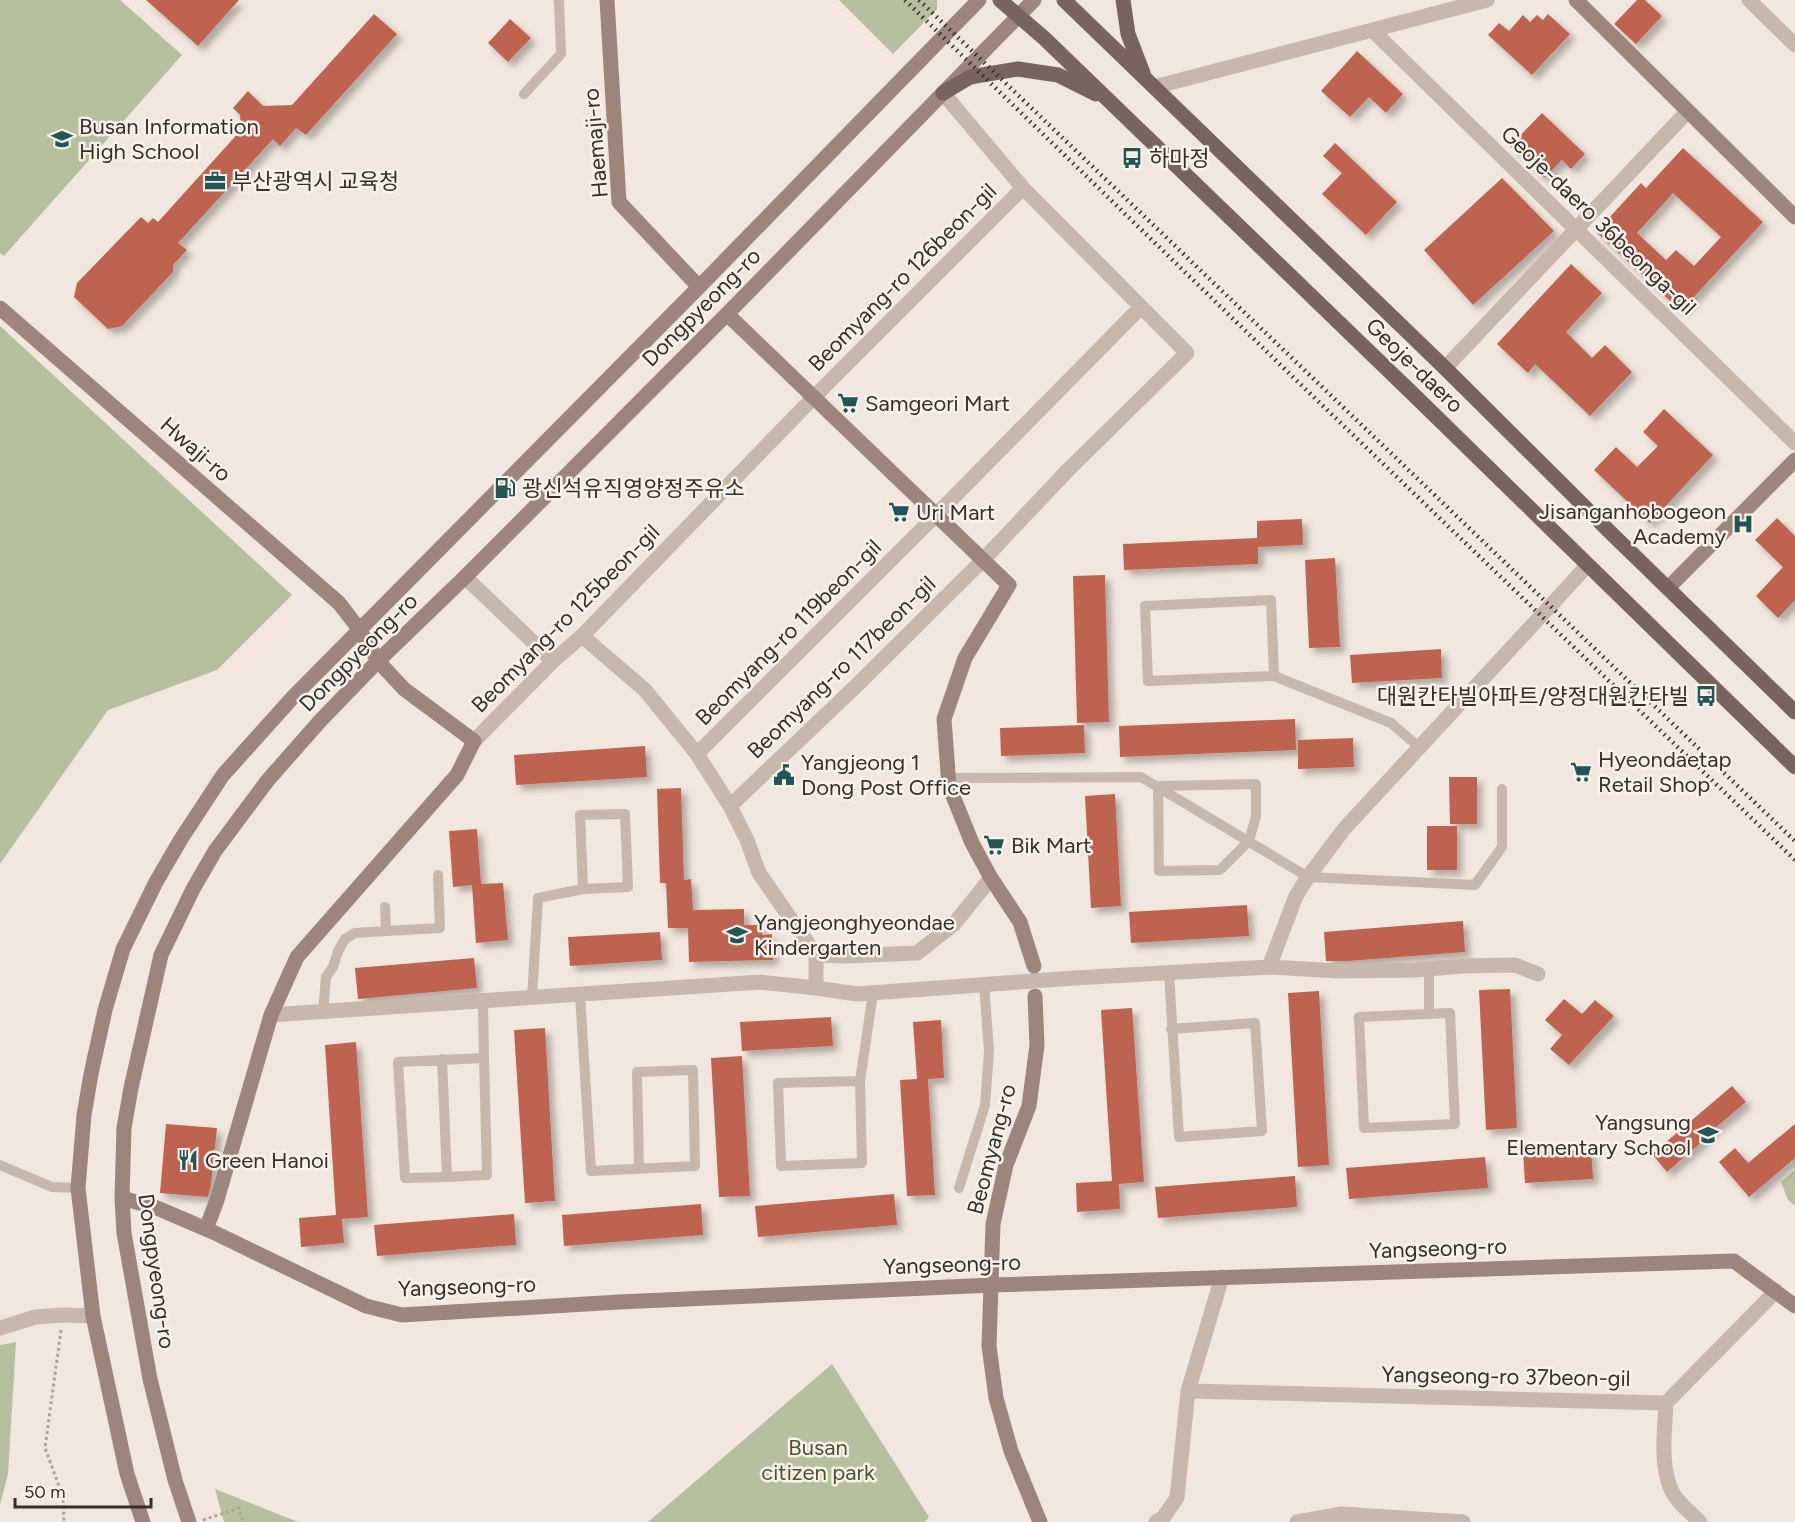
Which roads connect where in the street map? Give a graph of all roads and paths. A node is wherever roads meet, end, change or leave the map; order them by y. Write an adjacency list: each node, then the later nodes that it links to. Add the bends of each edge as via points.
1 (559, 0): 18 (lane, via 561,54)
2 (607, 0): 24 (street, Haemaji-ro, via 619,202)
3 (979, 0): 24 (street, Dongpyeong-ro)
4 (1000, 0): 11 (main road, Geoje-daero)
5 (1034, 0): 11 (street, Dongpyeong-ro)
6 (1064, 0): 16 (main road, Geoje-daero)
7 (1123, 0): 16 (main road, via 1128,33)
8 (1487, 0): 14 (street)
9 (1576, 0): 20 (street)
10 (1749, 0): 13 (street)
11 (1018, 16): 17 (street, Dongpyeong-ro); 19 (main road, Geoje-daero)
12 (1795, 25): 13 (street)
13 (1779, 29): 15 (street)
14 (1372, 30): 16 (street); 23 (street, Geoje-daero 36beonga-gil)
15 (1795, 45)
16 (1150, 83): 28 (main road, Geoje-daero)
17 (943, 93): 19 (main road, via 970,77 1018,69 1058,75); 21 (street); 27 (street, Dongpyeong-ro)
18 (524, 94)
19 (1107, 99): 34 (main road, Geoje-daero)
20 (1687, 112): 22 (street); 23 (street)
21 (1023, 188): 25 (street); 29 (street, Beomyang-ro 126beon-gil)
22 (1795, 217)
23 (1576, 229): 28 (street); 30 (street, Geoje-daero 36beonga-gil)
24 (699, 287): 37 (street, Dongpyeong-ro)
25 (1141, 307): 32 (street, Beomyang-ro 119beon-gil); 33 (street, Beomyang-ro 117beon-gil, via 1186,353)
26 (0, 308): 37 (street, Hwaji-ro, via 339,603)
27 (727, 314): 29 (street); 35 (street, Dongpyeong-ro)
28 (1445, 368): 36 (main road, Geoje-daero)
29 (813, 398): 32 (street); 38 (street, Beomyang-ro 125beon-gil)
30 (1795, 443)
31 (1795, 460): 36 (street)
32 (936, 516): 33 (street); 45 (street, Beomyang-ro 119beon-gil)
33 (982, 560): 47 (street, via 1009,585 965,658 944,720); 50 (street, Beomyang-ro 117beon-gil)
34 (1587, 566): 44 (street); 46 (main road, Geoje-daero)
35 (465, 577): 39 (street, Dongpyeong-ro); 40 (street)
36 (1668, 588): 42 (main road, Geoje-daero)
37 (358, 629): 39 (street, Hwaji-ro); 81 (street, Dongpyeong-ro, via 224,776 156,882 123,950 105,1010 84,1115)
38 (582, 636): 40 (street, Beomyang-ro 125beon-gil); 45 (street, via 645,690)
39 (378, 661): 43 (street, Hwaji-ro, via 404,689); 83 (street, Dongpyeong-ro, via 268,780 215,851 161,955 124,1128)
40 (553, 661): 43 (street, Beomyang-ro 125beon-gil)
41 (1274, 676): 41 (lane, via 1271,600 1145,606 1148,681); 44 (lane, via 1391,723)
42 (1795, 712)
43 (474, 741): 73 (street, via 457,775 297,957)
44 (1420, 748): 53 (street, via 1344,829)
45 (697, 754): 50 (street)
46 (1795, 767)
47 (948, 778): 48 (lane, via 1142,777); 54 (street, via 972,843)
48 (1158, 786): 51 (lane); 51 (lane, via 1256,784 1256,816); 51 (lane, via 1159,872 1220,870)
49 (1502, 789): 53 (lane, via 1502,847 1475,885)
50 (730, 806): 58 (street, via 759,873)
51 (1249, 841): 53 (lane)
52 (438, 875): 57 (lane, via 440,928)
53 (1308, 877): 60 (street, via 1296,896)
54 (991, 878): 58 (street, via 954,924 917,952); 59 (street, via 1020,922)
55 (583, 889): 55 (lane, via 628,887 625,814 580,815); 69 (lane, via 538,898)
56 (385, 908): 57 (lane)
57 (386, 931): 71 (lane, via 355,933 345,939 326,977)
58 (816, 955): 65 (street)
59 (1034, 966)
60 (1269, 968): 61 (street); 62 (street)
61 (1429, 969): 63 (street, via 1515,965); 72 (lane)
62 (1169, 973): 64 (street); 74 (lane)
63 (1538, 974)
64 (984, 984): 66 (street); 82 (lane, via 989,1051 985,1105)
65 (816, 988): 66 (street); 67 (street, via 760,982)
66 (873, 993): 77 (lane)
67 (580, 994): 69 (street); 79 (lane, via 591,1171)
68 (1035, 996): 86 (street, Beomyang-ro, via 1038,1045 1029,1106 1006,1166 993,1224)
69 (532, 998): 70 (street)
70 (483, 1001): 71 (street); 75 (lane)
71 (323, 1012): 73 (street)
72 (1429, 1014): 72 (lane, via 1359,1017 1364,1128 1455,1124 1450,1013)
73 (271, 1015): 84 (street)
74 (1171, 1029): 74 (lane, via 1179,1137 1262,1131 1255,1023)
75 (484, 1058): 76 (lane); 80 (lane, via 487,1175)
76 (442, 1059): 80 (lane); 80 (lane, via 398,1062 405,1178)
77 (860, 1081): 77 (lane, via 778,1083 780,1166 862,1163)
78 (0, 1165): 81 (lane, via 52,1187)
79 (639, 1168): 79 (lane, via 695,1166 693,1070 637,1072)
80 (447, 1177)
81 (78, 1188): 90 (street, Dongpyeong-ro)
82 (959, 1188)
83 (122, 1198): 84 (street, Yangseong-ro); 96 (street, Dongpyeong-ro, via 124,1233 150,1379)
84 (207, 1229): 86 (street, Yangseong-ro, via 366,1306 402,1315)
85 (1222, 1277): 86 (street, Yangseong-ro); 87 (street, Yangseong-ro, via 1734,1262); 92 (street)
86 (992, 1285): 99 (street, Beomyang-ro, via 989,1346 996,1398 1011,1451)
87 (1776, 1291): 88 (street, Yangseong-ro); 93 (street)
88 (1795, 1306)
89 (63, 1316): 90 (street); 91 (street, via 35,1317); 94 (path, via 45,1448 63,1497)
90 (93, 1316): 95 (street, Dongpyeong-ro, via 127,1473)
91 (0, 1328)
92 (1188, 1391): 93 (street, Yangseong-ro 37beon-gil); 100 (street, via 1177,1497)
93 (1665, 1403): 103 (street, via 1665,1462 1670,1488)
94 (64, 1522)
95 (143, 1522)
96 (189, 1522)
97 (196, 1522): 98 (path, via 239,1508)
98 (243, 1522)
99 (1040, 1522)
100 (1156, 1522)
101 (1297, 1522): 102 (street, via 1342,1515)
102 (1463, 1522)
103 (1700, 1522)

